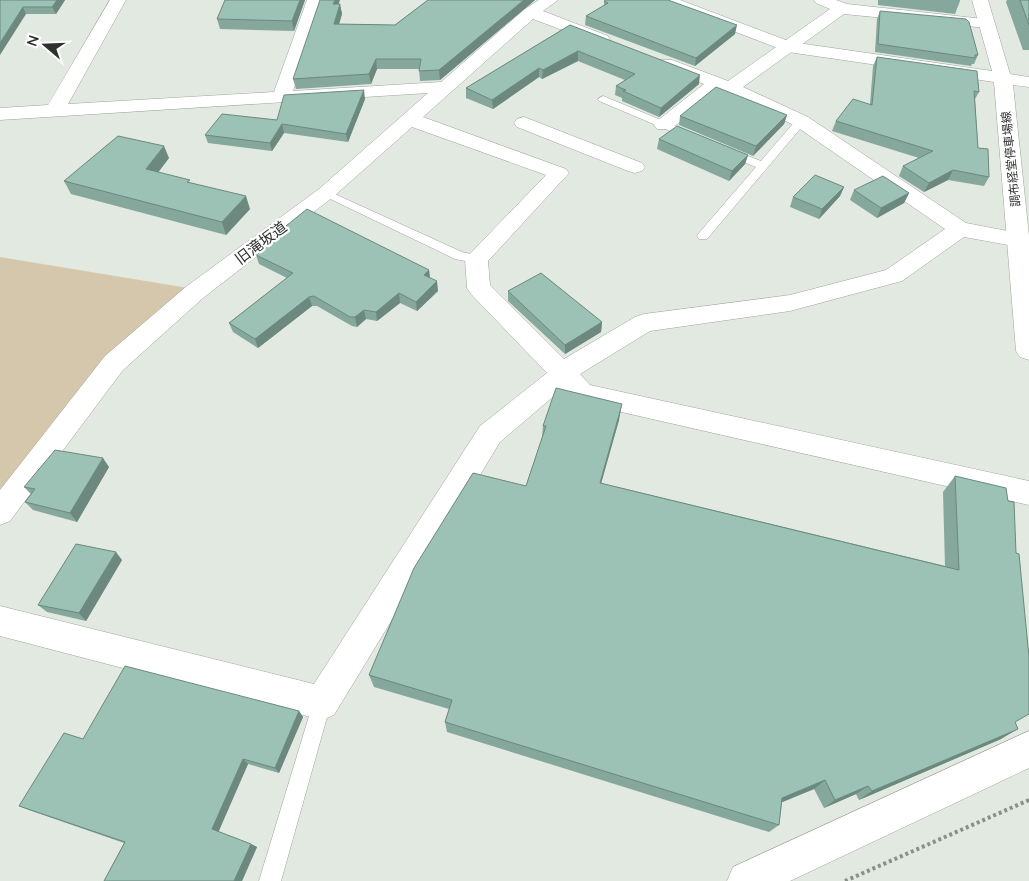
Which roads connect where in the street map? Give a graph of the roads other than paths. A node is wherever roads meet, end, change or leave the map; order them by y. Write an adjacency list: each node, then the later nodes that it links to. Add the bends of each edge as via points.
1 (118, 0): 19 (street)
2 (315, 0): 17 (street)
3 (550, 0): 8 (street, 旧滝坂道)
4 (666, 0): 11 (street)
5 (822, 0): 7 (street)
6 (980, 0): 9 (street, 調布経堂停車場線)
7 (841, 8): 9 (street); 11 (street)
8 (531, 12): 10 (street); 16 (street, 旧滝坂道)
9 (987, 23): 13 (street, 調布経堂停車場線)
10 (615, 44)
11 (788, 47): 13 (street); 15 (street)
12 (652, 59): 15 (street)
13 (1002, 79): 14 (street); 34 (street, 調布経堂停車場線)
14 (1029, 82)
15 (723, 86): 22 (street); 24 (street)
16 (445, 87): 17 (street); 21 (street, 旧滝坂道)
17 (282, 95): 19 (street)
18 (602, 99): 24 (lane)
19 (55, 110): 20 (street)
20 (0, 114)
21 (409, 119): 30 (street); 31 (street, 旧滝坂道)
22 (801, 120): 28 (lane); 32 (street)
23 (524, 123): 27 (street)
24 (664, 125): 25 (lane)
25 (682, 132)
26 (717, 147): 28 (lane)
27 (585, 148): 29 (street); 30 (street)
28 (761, 166): 33 (lane)
29 (635, 167)
30 (559, 173): 35 (street)
31 (326, 193): 35 (lane, via 458,256); 39 (street, 旧滝坂道, via 195,292 114,363)
32 (960, 229): 34 (street); 37 (street, via 894,276 790,303 644,323)
33 (703, 236)
34 (1020, 240): 36 (street, 調布経堂停車場線)
35 (476, 260): 37 (street, via 479,288)
36 (1029, 351)
37 (562, 374): 38 (street, via 582,393); 41 (street, via 490,434)
38 (1029, 493)
39 (0, 512)
40 (0, 621): 41 (street)
41 (322, 703): 43 (lane)
42 (1029, 749): 44 (street)
43 (270, 881)
44 (747, 881)

